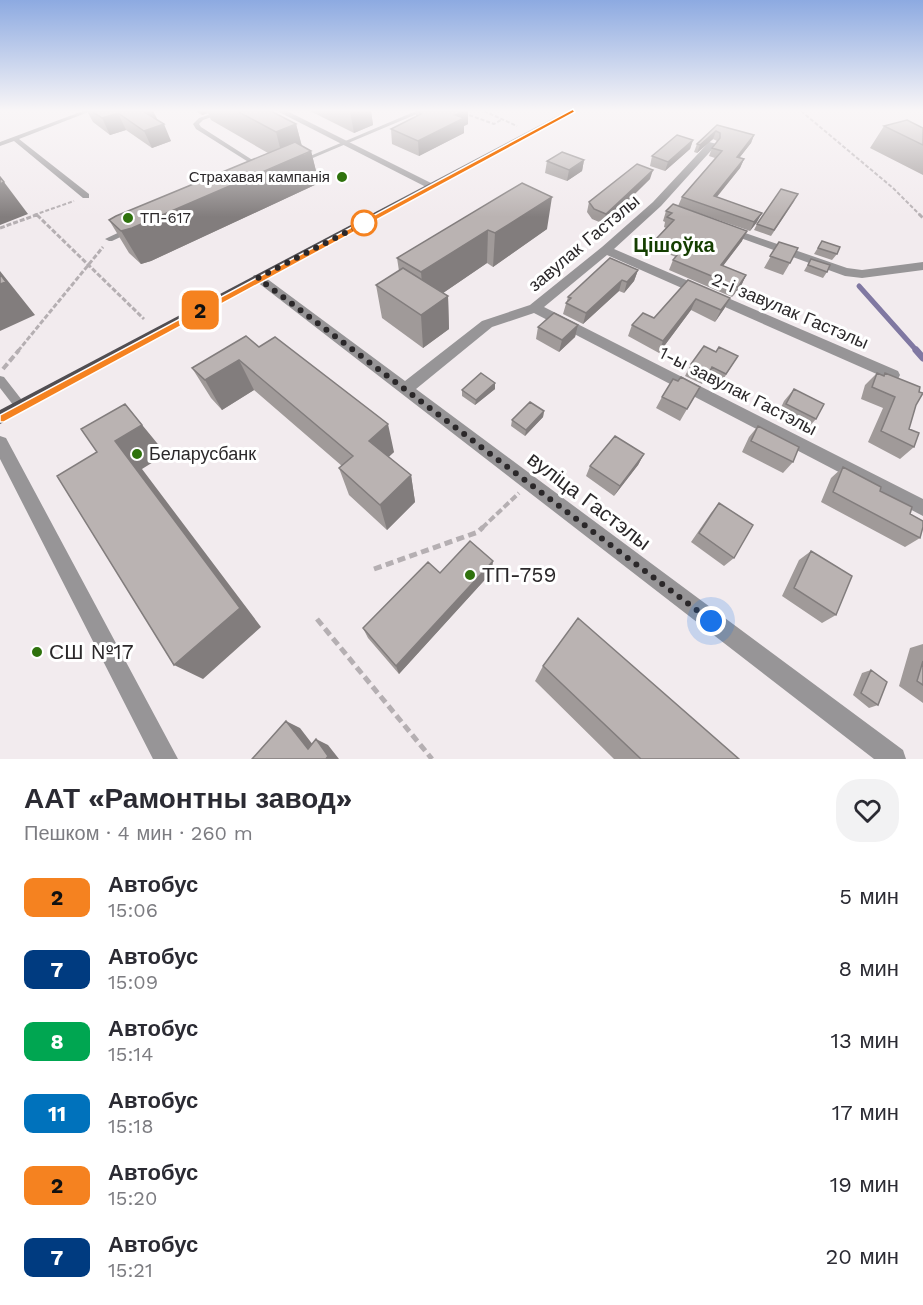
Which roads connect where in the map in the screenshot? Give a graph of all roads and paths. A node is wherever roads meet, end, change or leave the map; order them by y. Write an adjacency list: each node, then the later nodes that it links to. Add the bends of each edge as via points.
1 (24, 146): 11 (lane)
2 (227, 146): 9 (lane)
3 (338, 146): 8 (lane)
4 (353, 146): 10 (street)
5 (506, 146): 10 (main road)
6 (710, 146): 18 (street, завулак Гастэлы, via 663,206)
7 (841, 146): 13 (path)
8 (292, 165)
9 (270, 174)
10 (432, 186): 21 (main road)
11 (86, 196): 12 (path)
12 (37, 216): 16 (path); 19 (path)
13 (923, 218)
14 (712, 224): 20 (street, via 844,272 862,274)
15 (141, 226): 17 (lane)
16 (0, 228)
17 (109, 239): 19 (path)
18 (606, 250): 22 (street, завулак Гастэлы); 25 (street, 2-і завулак Гастэлы)
19 (88, 265): 23 (path); 24 (path)
20 (923, 266)
21 (258, 278): 27 (street, вуліца Гастэлы); 28 (main road)
22 (535, 308): 27 (street, завулак Гастэлы, via 487,324); 32 (street, 1-ы завулак Гастэлы)
23 (144, 319)
24 (0, 373)
25 (893, 375)
26 (0, 380): 28 (lane)
27 (405, 390): 31 (street, вуліца Гастэлы)
28 (21, 407): 29 (main road)
29 (0, 418)
30 (0, 443): 35 (street)
31 (529, 483): 33 (path, via 478,532); 37 (street, вуліца Гастэлы)
32 (923, 508)
33 (374, 569)
34 (317, 619): 36 (path)
35 (166, 759)
36 (432, 759)
37 (894, 759)

